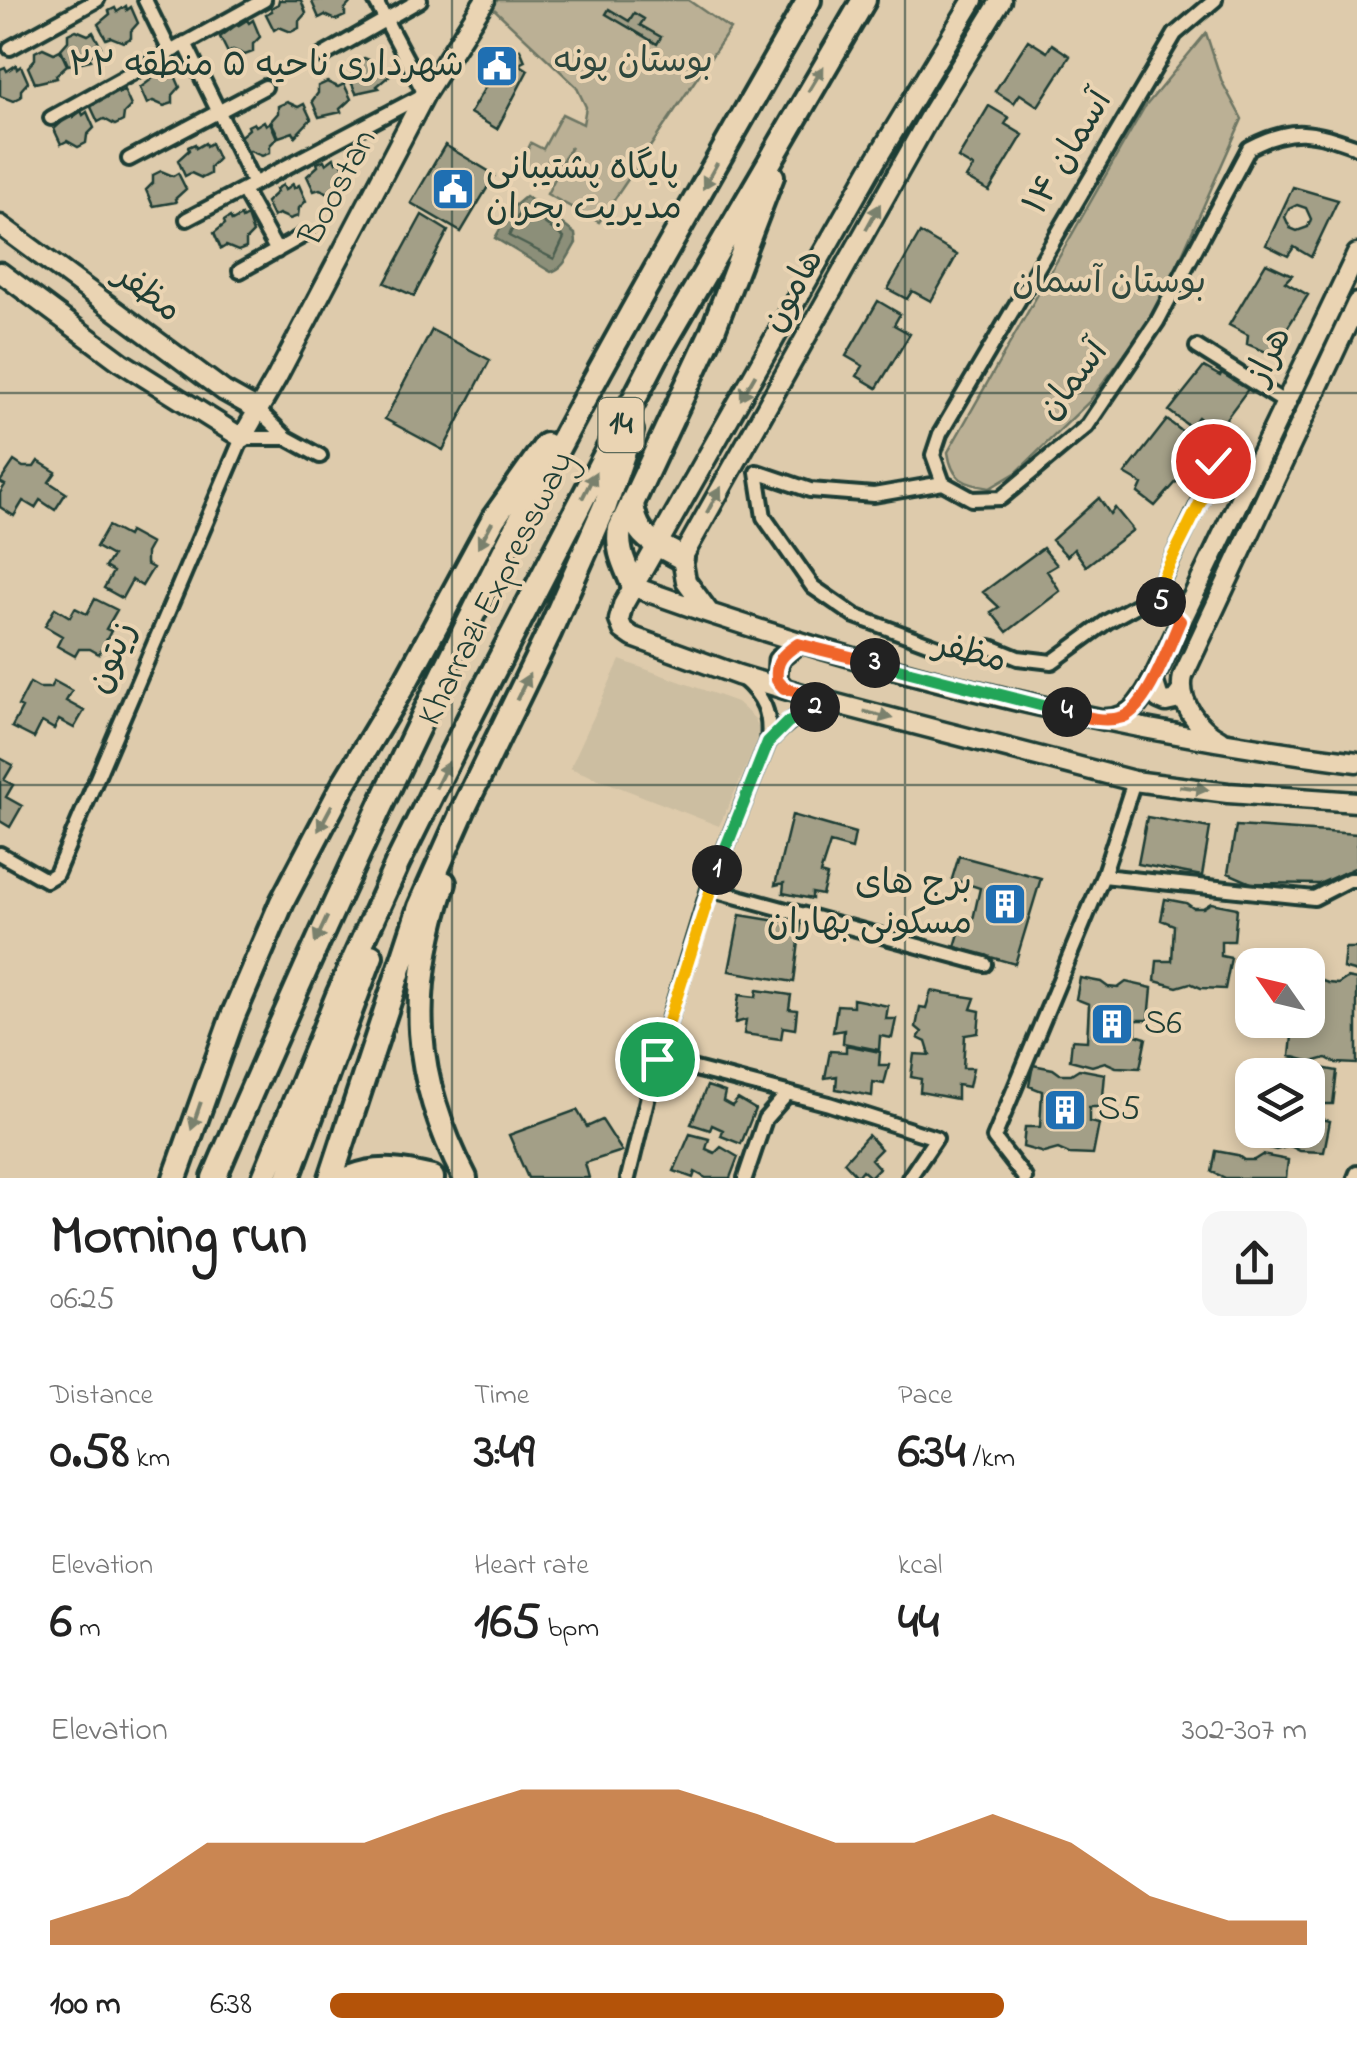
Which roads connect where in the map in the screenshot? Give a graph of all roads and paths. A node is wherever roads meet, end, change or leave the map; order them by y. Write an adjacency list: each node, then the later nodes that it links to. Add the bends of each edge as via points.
1 (97, 0): 16 (street)
2 (145, 0): 17 (street)
3 (264, 0): 15 (street)
4 (375, 0): 13 (street)
5 (420, 0): 13 (street)
6 (485, 0): 22 (street, Boostan)
7 (809, 0): 39 (highway, Kharrazi Expressway / 14, one-way to 39)
8 (864, 0): 14 (highway, Kharrazi Expressway / 14)
9 (875, 0): 14 (highway)
10 (973, 0): 19 (street, هامون)
11 (1001, 0): 20 (street, هامون)
12 (1215, 0): 48 (street, آسمان ۱۴, via 1175,34 940,434 933,456)
13 (385, 19): 18 (street); 22 (street)
14 (849, 24): 23 (highway, Kharrazi Expressway / 14, one-way to 14)
15 (185, 42): 17 (street); 24 (street)
16 (10, 48)
17 (170, 51): 25 (street)
18 (322, 56)
19 (928, 70): 20 (street); 50 (street, هامون, one-way to 50)
20 (948, 84): 51 (street, هامون, one-way to 20)
21 (264, 87): 24 (street)
22 (425, 94): 28 (street); 43 (street, Boostan)
23 (797, 110): 38 (highway, Kharrazi Expressway / 14); 49 (highway, via 713,330)
24 (220, 112): 27 (street); 28 (street)
25 (51, 118)
26 (1357, 147): 48 (street, آسمان, via 1314,132 1276,134 1249,148 1157,322 1087,426 1000,498 972,499)
27 (130, 159)
28 (248, 186): 29 (street); 32 (street)
29 (187, 219)
30 (0, 225): 40 (street, مظفر)
31 (306, 234): 32 (street)
32 (276, 251): 34 (street)
33 (1355, 262): 41 (street, هراز)
34 (240, 271)
35 (0, 272): 42 (street, مظفر)
36 (1357, 303): 63 (street, هراز)
37 (1197, 347): 41 (street)
38 (656, 358): 68 (highway, one-way to 38, via 605,506); 73 (highway, Kharrazi Expressway / 14, one-way to 38)
39 (600, 369): 80 (highway, one-way to 80, via 494,518 282,902); 81 (highway, Kharrazi Expressway / 14, one-way to 81, via 403,757)
40 (224, 391): 42 (street, via 217,409); 43 (street, مظفر)
41 (1284, 402): 54 (street, هراز)
42 (198, 410): 44 (street, مظفر)
43 (258, 410): 44 (street, زیتون); 45 (street)
44 (242, 438): 45 (street); 72 (street, زیتون, via 56,874 46,880)
45 (287, 438): 46 (street)
46 (320, 456)
47 (1213, 461): 53 (street, via 1208,487)
48 (943, 482): 58 (street, via 874,496 810,490 758,472 764,517 813,587 855,616)
49 (632, 501): 50 (highway, via 637,528); 52 (highway, via 618,542)
50 (658, 544): 51 (highway); 52 (street, هامون)
51 (682, 558): 55 (street, via 686,581)
52 (634, 587): 55 (street, مظفر); 60 (street, هامون, via 619,620 623,630)
53 (1155, 595): 54 (street); 56 (street); 59 (street, via 1052,662)
54 (1190, 600): 56 (street, هراز)
55 (712, 615): 57 (street, مظفر)
56 (1180, 621): 61 (street, هراز)
57 (798, 644): 62 (street, via 778,660 777,680); 65 (street, مظفر)
58 (938, 648)
59 (991, 648)
60 (738, 675): 62 (street); 66 (street, via 766,706)
61 (1153, 680): 63 (street, via 1159,699 1175,700); 65 (street, هراز, via 1127,716)
62 (784, 688): 64 (street)
63 (1181, 692): 67 (street, via 1206,730)
64 (829, 702): 66 (street, via 806,710); 70 (street, one-way to 70)
65 (1096, 720): 67 (street, مظفر)
66 (768, 742): 76 (street)
67 (1234, 746): 69 (street, مظفر)
68 (491, 752): 84 (highway, via 420,907); 87 (highway, via 426,948 419,1030 436,1113)
69 (1357, 762)
70 (1134, 781): 71 (street, one-way to 71); 74 (street)
71 (1357, 802)
72 (0, 854)
73 (398, 862): 82 (highway, Kharrazi Expressway / 14); 83 (highway, via 369,962)
74 (1103, 876): 75 (street, via 1314,898); 91 (street, via 994,1138)
75 (1357, 880)
76 (710, 889): 77 (street); 78 (street)
77 (984, 964)
78 (657, 1059): 79 (street); 88 (street)
79 (788, 1093): 89 (street, via 765,1119); 90 (street, via 936,1138)
80 (176, 1178)
81 (214, 1178)
82 (264, 1178)
83 (288, 1178)
84 (331, 1178)
85 (350, 1178): 86 (highway, via 398,1169)
86 (432, 1178)
87 (465, 1178)
88 (628, 1178)
89 (745, 1178)
90 (909, 1178)
91 (1024, 1178)

